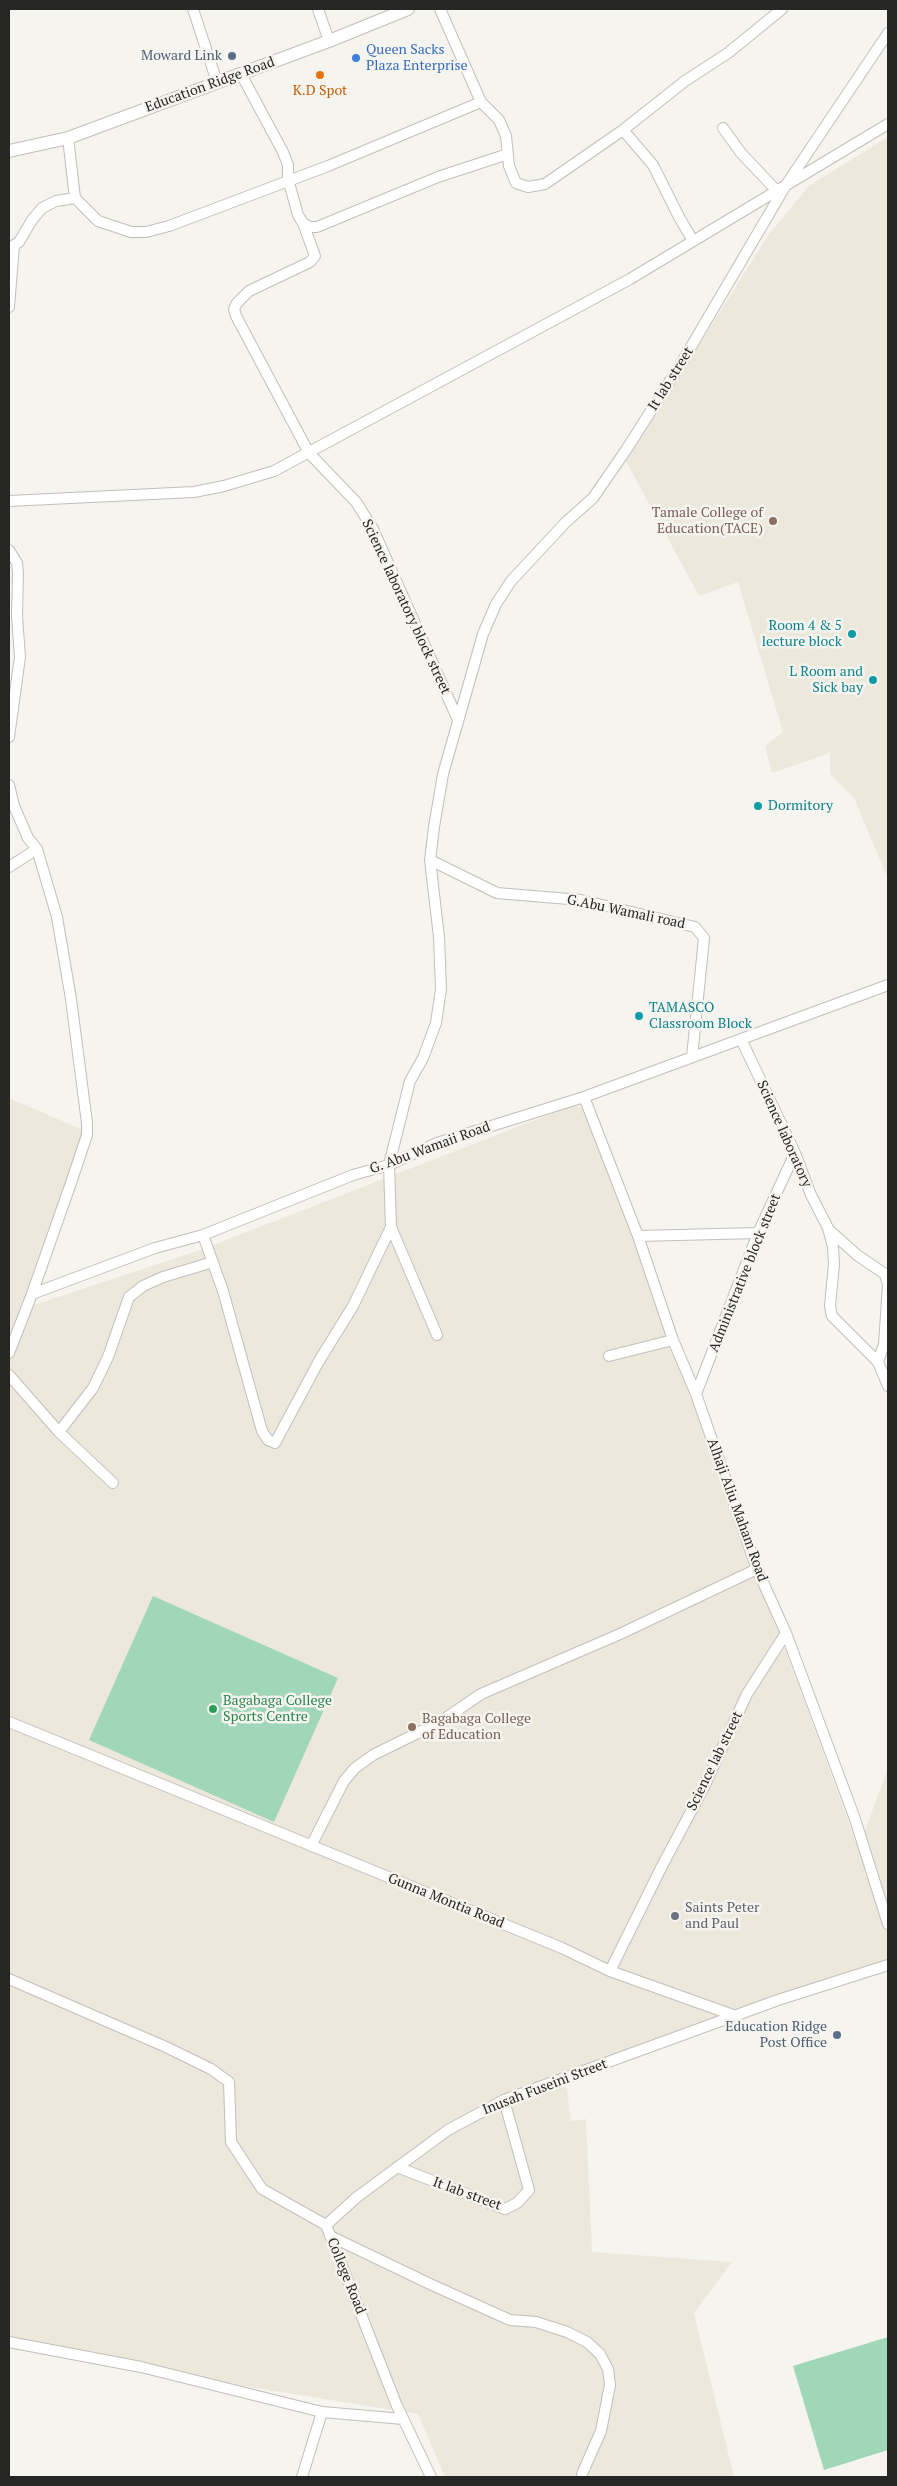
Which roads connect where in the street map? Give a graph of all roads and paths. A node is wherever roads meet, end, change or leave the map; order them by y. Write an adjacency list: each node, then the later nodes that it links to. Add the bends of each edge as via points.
1 (193, 9): 9 (street)
2 (318, 9): 7 (street)
3 (408, 9): 7 (main road, Education Ridge Road)
4 (440, 9): 10 (street)
5 (782, 9): 13 (street)
6 (888, 33): 18 (street, It lab street)
7 (328, 41): 8 (main road, Education Ridge Road)
8 (241, 74): 9 (main road, Education Ridge Road); 17 (street, via 283,152 288,165)
9 (217, 82): 14 (main road, Education Ridge Road)
10 (481, 102): 16 (street, via 499,120 506,136); 17 (street, via 328,166)
11 (888, 124): 18 (street)
12 (723, 128): 19 (street, via 741,153)
13 (623, 130): 16 (street, via 544,184 528,187 516,183 510,171); 22 (street, via 653,165)
14 (68, 138): 15 (main road, Education Ridge Road); 20 (street)
15 (9, 151)
16 (508, 154): 21 (street, via 438,177 317,227)
17 (288, 179): 20 (street, via 146,232 131,232 98,221); 21 (street)
18 (786, 185): 19 (street); 28 (street, It lab street, via 682,362 593,498 511,581 496,604 483,634)
19 (776, 190): 22 (street)
20 (75, 198): 23 (street, via 56,201 42,208 19,242)
21 (303, 223): 25 (street, Science laboratory block street, via 315,256 310,262 249,291 234,309)
22 (694, 241): 25 (street)
23 (11, 245): 24 (street)
24 (9, 308)
25 (309, 453): 26 (street, via 274,471 194,492); 28 (street, Science laboratory block street, via 356,502 373,529)
26 (9, 502)
27 (9, 550): 29 (street, via 17,563 20,657)
28 (458, 720): 32 (street, It lab street, via 443,774)
29 (9, 737)
30 (9, 785): 31 (street, via 28,838)
31 (37, 849): 33 (street); 46 (street, via 57,917 87,1123 72,1180)
32 (430, 860): 36 (street, G.Abu Wamali road, via 497,892 581,900 694,927 704,938); 39 (street, It lab street, via 441,989 436,1023 410,1081)
33 (9, 866)
34 (888, 985): 35 (street, G. Abu Wamaii Road)
35 (741, 1039): 36 (street, G. Abu Wamaii Road); 38 (street, Science laboratory)
36 (692, 1057): 37 (street, G. Abu Wamaii Road)
37 (584, 1097): 39 (street, G. Abu Wamaii Road, via 437,1143); 44 (street, Alhaji Aliu Maham Road)
38 (795, 1153): 41 (street, Science laboratory); 42 (street, Administrative block street)
39 (389, 1165): 40 (street, It lab street); 43 (street, G. Abu Wamaii Road, via 353,1175)
40 (391, 1227): 45 (street, via 353,1306 275,1443 268,1440 262,1431); 47 (street)
41 (828, 1228): 51 (street, via 834,1264 832,1316); 51 (street, via 857,1255 885,1274 888,1285 884,1344)
42 (758, 1233): 44 (street); 54 (street, Administrative block street)
43 (203, 1235): 45 (street); 46 (street, G. Abu Wamaii Road, via 155,1248)
44 (638, 1236): 48 (street, Alhaji Aliu Maham Road)
45 (213, 1262): 55 (street, via 163,1277 143,1286 130,1297 93,1388)
46 (32, 1294): 49 (street)
47 (438, 1335)
48 (673, 1340): 50 (street); 54 (street, Alhaji Aliu Maham Road)
49 (9, 1353)
50 (609, 1356)
51 (878, 1362): 53 (street)
52 (9, 1375): 55 (street)
53 (888, 1386)
54 (696, 1394): 57 (street, Alhaji Aliu Maham Road)
55 (59, 1432): 56 (street)
56 (113, 1483)
57 (757, 1569): 58 (street, Alhaji Aliu Maham Road); 60 (street, via 620,1634 481,1694 440,1722 374,1755 355,1768 344,1781)
58 (786, 1633): 61 (street, Alhaji Aliu Maham Road, via 855,1819); 63 (street, Science lab street, via 747,1694 704,1787)
59 (9, 1722): 60 (street, Gunna Montia Road)
60 (312, 1846): 63 (street, Gunna Montia Road, via 562,1948)
61 (888, 1924)
62 (888, 1966): 65 (street)
63 (610, 1971): 65 (street, Gunna Montia Road)
64 (9, 1979): 68 (street, College Road, via 166,2047 211,2069 228,2082 231,2142 262,2188)
65 (733, 2015): 66 (street, Inusah Fuseini Street)
66 (504, 2100): 67 (street, Inusah Fuseini Street, via 460,2122); 67 (street, It lab street, via 529,2190 517,2203 505,2209)
67 (397, 2167): 68 (street, Inusah Fuseini Street)
68 (326, 2225): 69 (street, College Road)
69 (330, 2236): 72 (street, College Road); 73 (street, via 510,2320 536,2322 567,2332 587,2342 600,2354 608,2369 610,2385 601,2431)
70 (9, 2342): 71 (street, via 141,2367)
71 (322, 2412): 72 (street); 74 (street)
72 (403, 2419): 75 (street, College Road)
73 (582, 2474)
74 (302, 2477)
75 (431, 2477)

